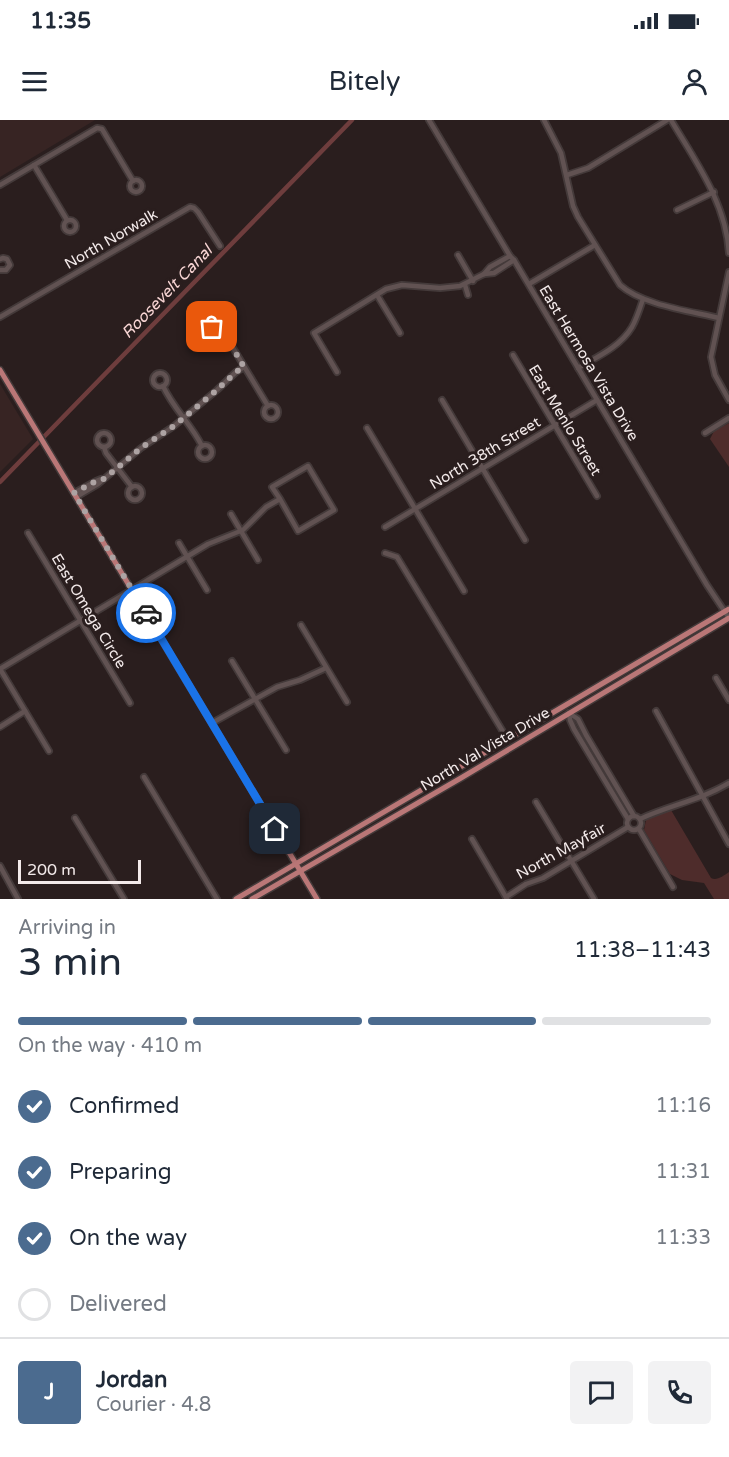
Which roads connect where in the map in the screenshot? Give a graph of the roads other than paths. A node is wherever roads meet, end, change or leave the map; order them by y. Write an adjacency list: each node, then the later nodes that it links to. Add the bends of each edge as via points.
1 (429, 120): 16 (street, East Hermosa Vista Drive)
2 (544, 120): 5 (street)
3 (669, 120): 5 (street, via 588,168); 8 (street)
4 (34, 165): 6 (street, via 97,128 102,129); 7 (street); 10 (street)
5 (567, 175): 11 (street, via 573,206)
6 (133, 181)
7 (0, 185)
8 (714, 192): 9 (street); 13 (street)
9 (677, 210)
10 (67, 220)
11 (595, 244): 21 (street); 25 (street, via 620,285)
12 (220, 246): 26 (street, North Norwalk, via 198,212 190,207)
13 (729, 253)
14 (458, 255): 20 (street)
15 (0, 258): 17 (street, via 7,259 10,265)
16 (512, 258): 20 (street, via 494,273); 21 (street, East Hermosa Vista Drive)
17 (0, 270)
18 (729, 272): 19 (street)
19 (729, 278): 27 (street)
20 (473, 281): 22 (street)
21 (529, 284): 32 (street, East Hermosa Vista Drive)
22 (465, 285): 23 (street, via 402,285); 24 (street)
23 (377, 295): 29 (street); 34 (street, via 314,333)
24 (468, 295)
25 (643, 299): 27 (street); 32 (street, via 626,335)
26 (0, 317)
27 (719, 318): 38 (street, via 711,362)
28 (221, 328): 31 (street)
29 (400, 333)
30 (513, 356): 42 (street, East Menlo Street)
31 (244, 367): 39 (street); 40 (street)
32 (578, 368): 37 (street, East Hermosa Vista Drive)
33 (0, 370): 50 (main road)
34 (337, 372)
35 (163, 386): 40 (street)
36 (442, 400): 48 (street)
37 (597, 400): 42 (street, North 38th Street); 66 (street, East Hermosa Vista Drive, via 707,585)
38 (729, 400)
39 (268, 406)
40 (183, 418): 45 (street); 47 (street)
41 (729, 418): 44 (street)
42 (555, 426): 48 (street, North 38th Street); 51 (street, East Menlo Street)
43 (367, 428): 53 (street)
44 (705, 433)
45 (202, 446)
46 (104, 447): 47 (street)
47 (117, 467): 49 (street); 50 (street, via 98,484)
48 (483, 469): 53 (street, North 38th Street); 58 (street)
49 (132, 487)
50 (75, 495): 63 (main road)
51 (597, 496)
52 (280, 499): 52 (street, via 272,487 308,466 334,510 298,531); 56 (street)
53 (415, 509): 55 (street, North 38th Street); 65 (street)
54 (231, 514): 56 (street)
55 (386, 527)
56 (241, 531): 61 (street); 62 (street)
57 (28, 533): 68 (street, East Omega Circle)
58 (525, 540)
59 (179, 543): 61 (street)
60 (385, 553): 92 (street, North Val Vista Drive, via 397,557)
61 (187, 556): 63 (street); 64 (street)
62 (258, 560)
63 (132, 590): 68 (street); 90 (main road)
64 (207, 590)
65 (464, 591)
66 (727, 610): 67 (street, East Hermosa Vista Drive); 73 (main road, North Val Vista Drive)
67 (729, 618): 76 (main road, North Val Vista Drive)
68 (81, 620): 72 (street); 83 (street, East Omega Circle)
69 (301, 625): 71 (street)
70 (232, 661): 79 (street)
71 (326, 668): 79 (street); 82 (street)
72 (0, 669): 85 (street)
73 (614, 676): 75 (main road, North Val Vista Drive); 76 (main road)
74 (716, 678): 81 (street)
75 (605, 682): 77 (main road); 78 (main road, North Val Vista Drive)
76 (619, 684): 77 (main road, North Val Vista Drive)
77 (609, 689): 80 (main road, North Val Vista Drive)
78 (586, 693): 80 (main road); 84 (main road, North Val Vista Drive)
79 (255, 699): 90 (street); 95 (street)
80 (591, 700): 88 (main road, North Val Vista Drive)
81 (729, 700)
82 (347, 702)
83 (130, 703)
84 (565, 706): 87 (main road, North Val Vista Drive); 88 (main road)
85 (25, 711): 91 (street); 96 (street)
86 (656, 711): 102 (street)
87 (555, 712): 89 (main road); 92 (main road, North Val Vista Drive)
88 (569, 713): 89 (main road, North Val Vista Drive); 105 (street, via 578,719); 107 (street, via 574,729)
89 (559, 719): 94 (main road, North Val Vista Drive)
90 (212, 723): 115 (main road)
91 (0, 727)
92 (508, 740): 93 (main road, North Val Vista Drive); 94 (main road)
93 (496, 747): 97 (main road); 100 (main road, North Val Vista Drive)
94 (512, 747): 97 (main road, North Val Vista Drive)
95 (286, 750)
96 (49, 751)
97 (500, 754): 101 (main road, North Val Vista Drive)
98 (144, 777): 122 (street)
99 (729, 783): 102 (street)
100 (428, 786): 101 (main road); 104 (main road, North Val Vista Drive)
101 (433, 794): 109 (main road, North Val Vista Drive)
102 (702, 796): 108 (street); 113 (street)
103 (536, 802): 114 (street)
104 (380, 815): 109 (main road); 115 (main road, North Val Vista Drive)
105 (634, 816): 107 (street); 108 (street)
106 (75, 818): 121 (street)
107 (628, 819): 110 (street)
108 (640, 819): 111 (street)
109 (384, 822): 117 (main road, North Val Vista Drive)
110 (628, 827): 111 (street); 114 (street, North Mayfair)
111 (639, 829): 118 (street)
112 (472, 839): 119 (street)
113 (729, 844)
114 (572, 861): 119 (street, North Mayfair); 126 (street)
115 (296, 864): 117 (main road); 123 (main road, North Val Vista Drive)
116 (0, 867): 120 (street)
117 (300, 871): 124 (main road, North Val Vista Drive); 125 (main road)
118 (673, 886)
119 (507, 898)
120 (18, 899)
121 (124, 899)
122 (217, 899)
123 (236, 899)
124 (252, 899)
125 (317, 899)
126 (594, 899)

